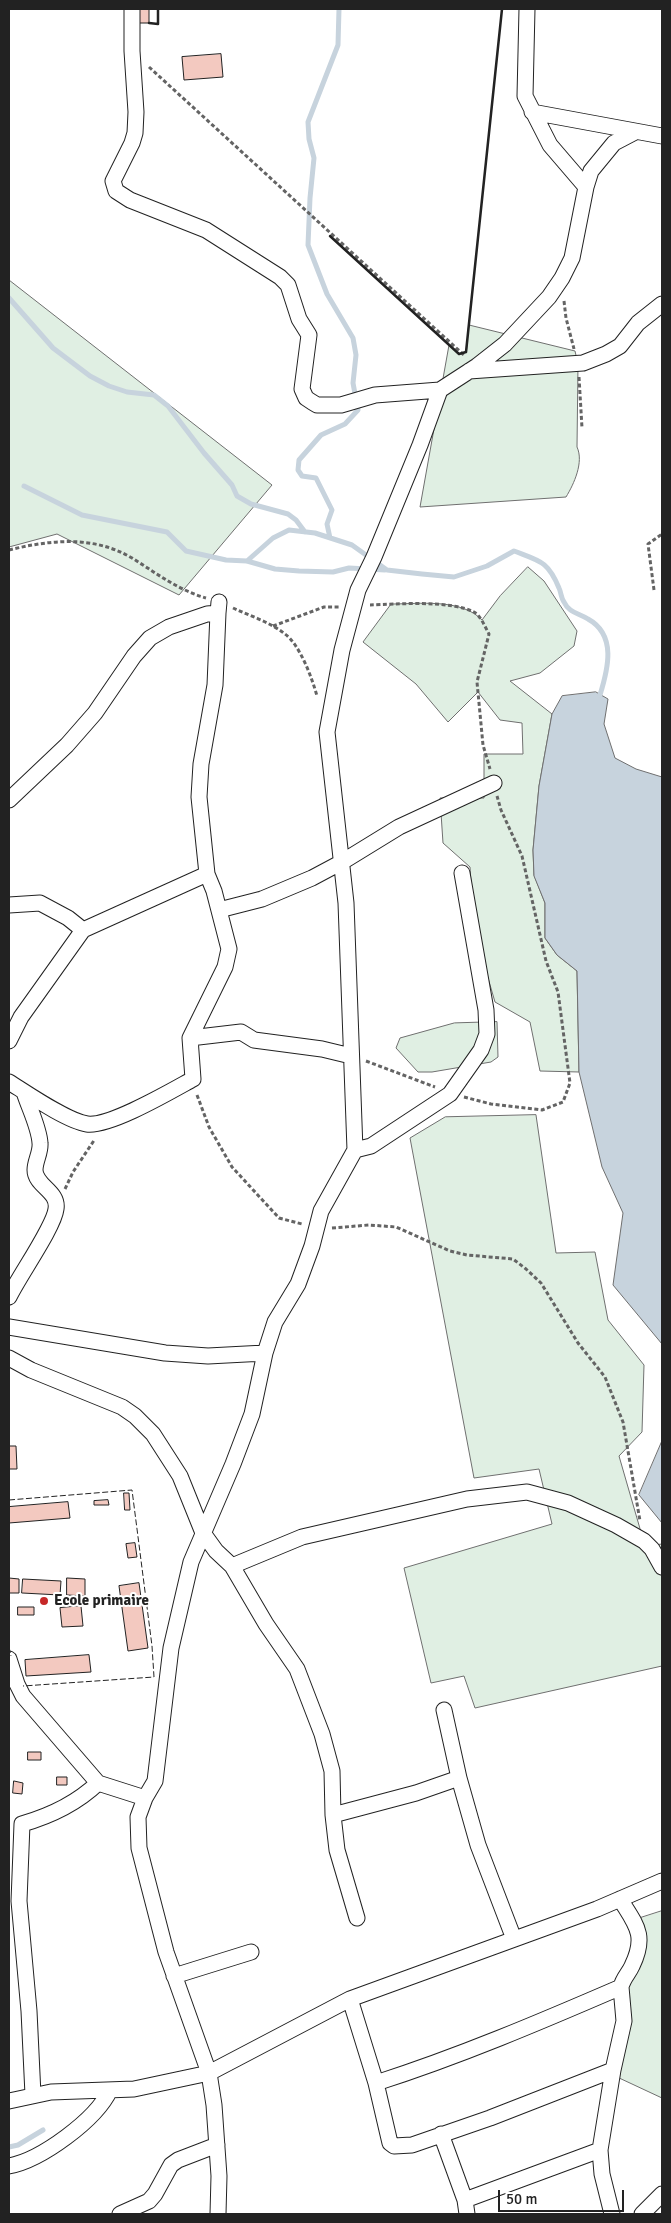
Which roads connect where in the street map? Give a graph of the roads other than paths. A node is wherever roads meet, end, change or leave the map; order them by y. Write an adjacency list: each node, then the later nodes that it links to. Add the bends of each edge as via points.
1 (132, 9): 9 (street, via 135,133 113,181 116,192 206,230 288,285 310,339 302,389 312,402 341,405 376,395)
2 (527, 9): 3 (street, via 524,88)
3 (532, 112): 4 (street); 6 (street, via 550,145)
4 (635, 132): 5 (street); 6 (street, via 614,143 603,154 591,171)
5 (662, 136)
6 (586, 187): 8 (street, via 572,258 562,278 549,297 505,344)
7 (662, 304): 8 (street, via 638,323 620,346 583,363)
8 (473, 368): 9 (street)
9 (440, 390): 12 (street, via 358,590 342,650 327,732)
10 (494, 782): 12 (street, via 398,827)
11 (9, 800): 14 (street, via 94,713 150,638 219,607 215,685 201,764 199,797)
12 (342, 862): 16 (street, via 284,891); 20 (street)
13 (462, 873): 23 (street, via 488,1034 481,1050 450,1094 371,1146)
14 (207, 874): 16 (street); 17 (street)
15 (9, 905): 17 (street, via 40,903)
16 (220, 910): 18 (street, via 228,956)
17 (83, 930): 19 (street, via 21,1017)
18 (190, 1038): 20 (street, via 241,1032 254,1040); 22 (street, via 193,1079 109,1120 93,1124 78,1122)
19 (9, 1041)
20 (351, 1056): 23 (street)
21 (9, 1082): 22 (street)
22 (24, 1092): 24 (street, via 41,1145 35,1169 37,1180 54,1198 56,1208)
23 (355, 1150): 26 (street, via 320,1211 298,1284 276,1322)
24 (9, 1297)
25 (9, 1328): 26 (street, via 165,1354)
26 (265, 1353): 28 (street, via 252,1414)
27 (9, 1358): 28 (street, via 113,1403 135,1416 153,1434 180,1476)
28 (203, 1533): 29 (street); 35 (street, via 192,1562 171,1648 155,1781)
29 (232, 1566): 30 (street, via 302,1537 467,1499 527,1492 568,1503 616,1525 644,1542 656,1554); 36 (street, via 297,1669 308,1694 332,1771)
30 (662, 1567)
31 (9, 1660): 34 (street, via 23,1696)
32 (444, 1710): 33 (street)
33 (459, 1778): 36 (street); 41 (street, via 478,1845)
34 (98, 1783): 35 (street); 37 (street, via 83,1797 66,1806)
35 (144, 1798): 43 (street, via 138,1817 139,1848)
36 (333, 1815): 40 (street, via 337,1850)
37 (15, 1822): 50 (street)
38 (662, 1881): 39 (street)
39 (620, 1899): 41 (street); 44 (street, via 640,1938 632,1967)
40 (357, 1918)
41 (514, 1939): 45 (street)
42 (251, 1952): 43 (street)
43 (174, 1976): 47 (street)
44 (621, 1987): 46 (street, via 624,2020); 48 (street, via 522,2030)
45 (350, 1999): 47 (street); 48 (street)
46 (613, 2070): 52 (street); 54 (street)
47 (209, 2073): 49 (street, via 134,2089); 53 (street)
48 (376, 2083): 52 (street, via 390,2143 394,2146 412,2145)
49 (110, 2090): 50 (street); 55 (street, via 105,2101 77,2130 32,2158)
50 (33, 2095): 51 (street)
51 (9, 2101)
52 (441, 2134): 57 (street)
53 (217, 2145): 58 (street, via 178,2160 149,2201); 59 (street)
54 (600, 2150): 57 (street); 60 (street)
55 (9, 2166)
56 (662, 2194): 61 (street)
57 (466, 2207)
58 (120, 2214)
59 (218, 2214)
60 (612, 2214)
61 (642, 2214)

